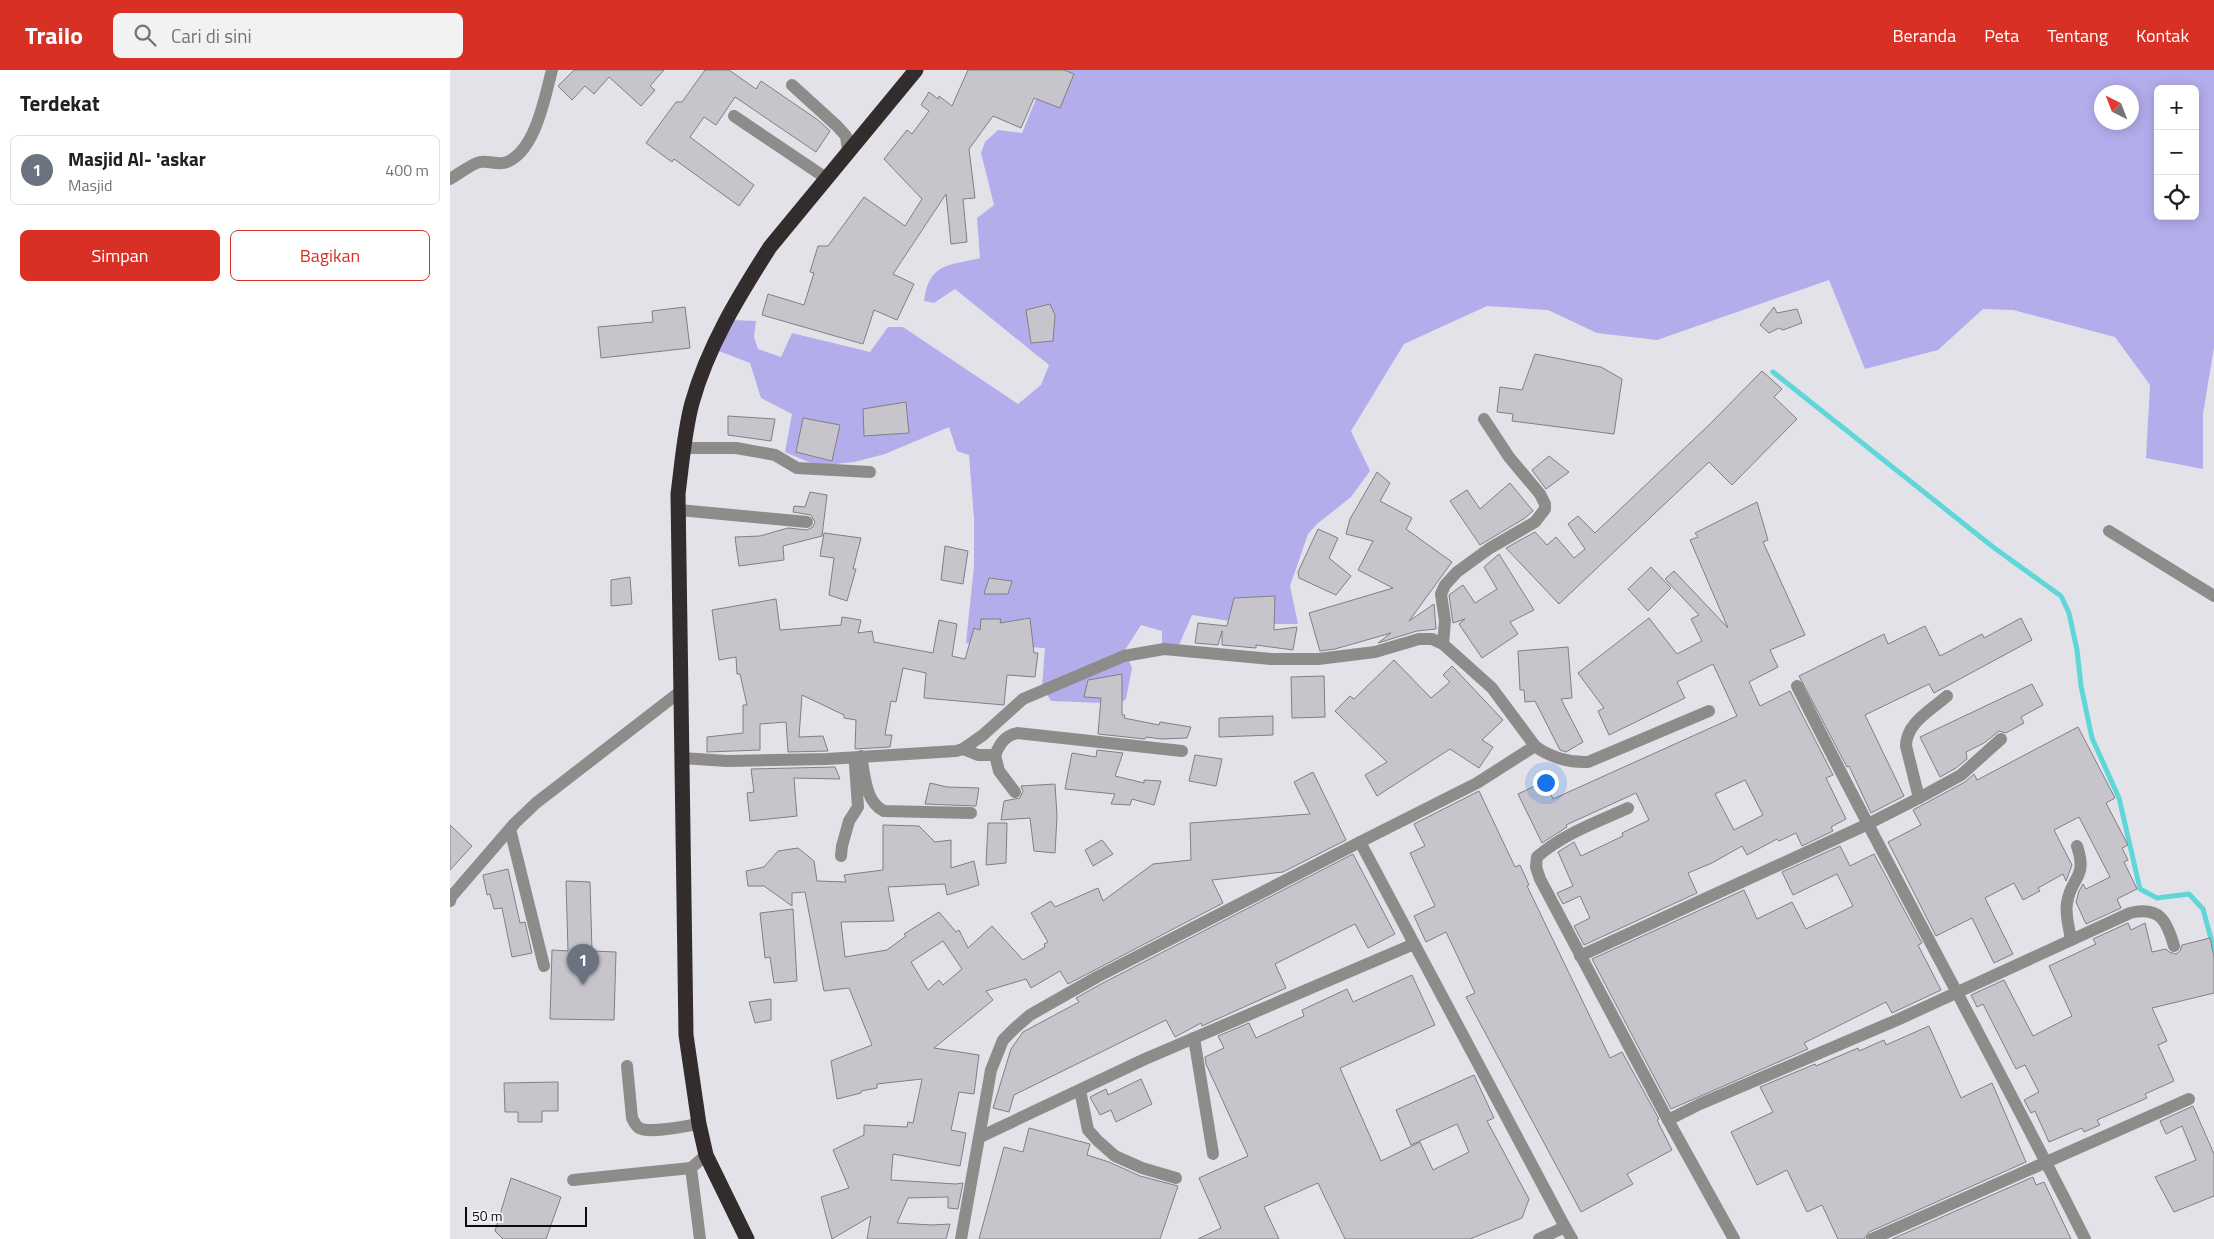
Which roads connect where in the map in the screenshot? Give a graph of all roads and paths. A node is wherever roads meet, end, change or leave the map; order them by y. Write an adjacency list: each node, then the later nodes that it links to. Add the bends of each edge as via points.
1 (552, 70): 7 (street, via 537,122 530,139 518,153 508,162 481,162)
2 (916, 70): 5 (highway)
3 (792, 85): 5 (street, via 846,136)
4 (734, 116): 6 (street)
5 (848, 151): 6 (highway)
6 (826, 178): 9 (highway, via 770,247 734,304 709,353 692,404)
7 (450, 179)
8 (1484, 419): 15 (street, via 1508,457 1540,494 1545,509 1536,522 1490,548 1457,572 1445,586 1441,594 1445,620)
9 (684, 448): 10 (street, via 736,448 775,455 797,468); 11 (highway)
10 (870, 472)
11 (679, 510): 12 (street); 17 (highway)
12 (807, 522)
13 (2109, 531): 14 (street)
14 (2214, 596)
15 (1443, 644): 21 (street, via 1492,688); 22 (street, via 1432,639 1419,639 1375,652 1318,659 1271,659 1164,649 1124,656 1023,699)
16 (1796, 686): 31 (street)
17 (681, 690): 26 (highway); 32 (street, via 536,803)
18 (1947, 696): 28 (street, via 1910,727 1906,737)
19 (1709, 711): 21 (street, via 1588,762 1575,762 1545,753)
20 (2001, 739): 28 (street, via 1961,775)
21 (1535, 746): 33 (street, via 1477,783)
22 (963, 749): 24 (street, via 978,756); 25 (street)
23 (1182, 751): 24 (street, via 1017,733 1004,739)
24 (995, 755): 27 (street, via 999,771)
25 (858, 757): 26 (street, via 727,761); 30 (street, via 877,808 884,811); 35 (street, via 858,807 849,822)
26 (682, 758): 48 (highway, via 686,1035)
27 (1015, 792)
28 (1918, 798): 31 (street)
29 (1628, 808): 40 (street, via 1572,834 1537,857 1540,879)
30 (971, 814)
31 (1866, 825): 40 (street); 42 (street)
32 (510, 829): 36 (street); 41 (street)
33 (1360, 842): 38 (street); 49 (street, via 1097,977 1030,1015 1003,1040 991,1070)
34 (2077, 846): 37 (street, via 2080,873 2066,904)
35 (841, 856)
36 (450, 898)
37 (2071, 939): 39 (street, via 2130,914 2147,911 2165,922); 42 (street)
38 (1414, 944): 43 (street); 56 (street)
39 (2174, 946)
40 (1580, 956): 47 (street)
41 (544, 966)
42 (1956, 992): 47 (street); 52 (street)
43 (1194, 1038): 45 (street); 50 (street)
44 (627, 1066): 48 (street, via 632,1118 640,1129)
45 (1080, 1090): 49 (street); 54 (street, via 1088,1130 1098,1140 1116,1156)
46 (2189, 1099): 52 (street)
47 (1668, 1120): 62 (street)
48 (698, 1124): 51 (highway)
49 (980, 1137): 59 (street)
50 (1214, 1154)
51 (706, 1155): 53 (street); 58 (highway)
52 (2047, 1162): 63 (street); 64 (street)
53 (691, 1168): 55 (street); 57 (street)
54 (1176, 1178)
55 (573, 1180)
56 (1565, 1227): 60 (street); 61 (street)
57 (700, 1239)
58 (747, 1239)
59 (961, 1239)
60 (1539, 1239)
61 (1572, 1239)
62 (1734, 1239)
63 (1872, 1239)
64 (2085, 1239)

